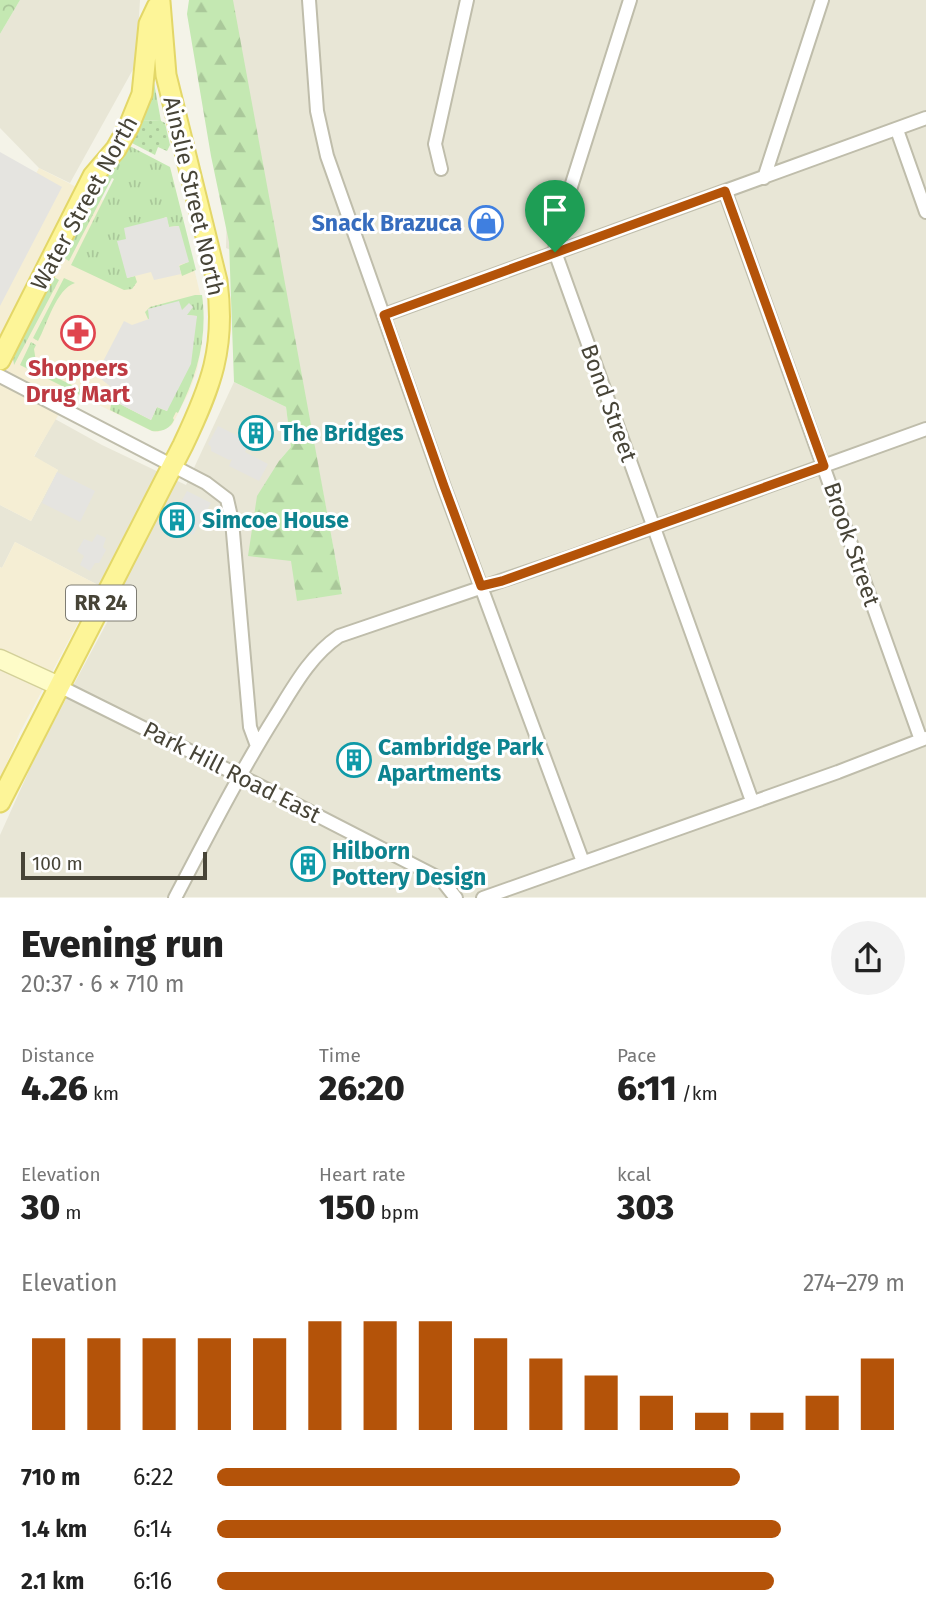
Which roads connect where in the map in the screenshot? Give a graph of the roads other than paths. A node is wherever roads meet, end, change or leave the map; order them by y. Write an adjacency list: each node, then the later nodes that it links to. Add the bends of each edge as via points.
1 (309, 0): 13 (street, via 322,138)
2 (467, 0): 8 (street, via 435,144)
3 (630, 0): 12 (street, via 557,232)
4 (822, 0): 9 (street)
5 (160, 1): 14 (main road, Water Street North / RR 24, via 149,24 142,94 129,126 93,176); 18 (main road, Ainslie Street North / RR 24, via 166,75 220,307 214,369)
6 (926, 118): 7 (street)
7 (897, 130): 9 (street); 11 (street)
8 (441, 169)
9 (764, 178): 10 (street)
10 (725, 191): 12 (street); 17 (street, Brook Street)
11 (926, 212)
12 (555, 252): 13 (street); 19 (street, Bond Street)
13 (384, 315): 20 (street)
14 (0, 360)
15 (0, 376): 18 (street)
16 (926, 429): 17 (street)
17 (824, 466): 19 (street); 23 (street, Brook Street)
18 (172, 467): 22 (main road, Ainslie Street North / RR 24); 24 (street, via 227,499 250,727)
19 (653, 527): 20 (street); 27 (street, Bond Street)
20 (481, 586): 24 (street, via 347,633 323,647); 28 (street)
21 (0, 659): 22 (main road, Park Hill Road East)
22 (59, 686): 25 (street, Park Hill Road East); 26 (main road, Ainslie Street North / RR 24)
23 (923, 739): 27 (street)
24 (257, 746): 25 (street)
25 (239, 775): 29 (street); 30 (street, Park Hill Road East, via 441,879)
26 (0, 802)
27 (752, 802): 28 (street)
28 (583, 862): 31 (street)
29 (176, 898)
30 (456, 898)
31 (483, 898)

